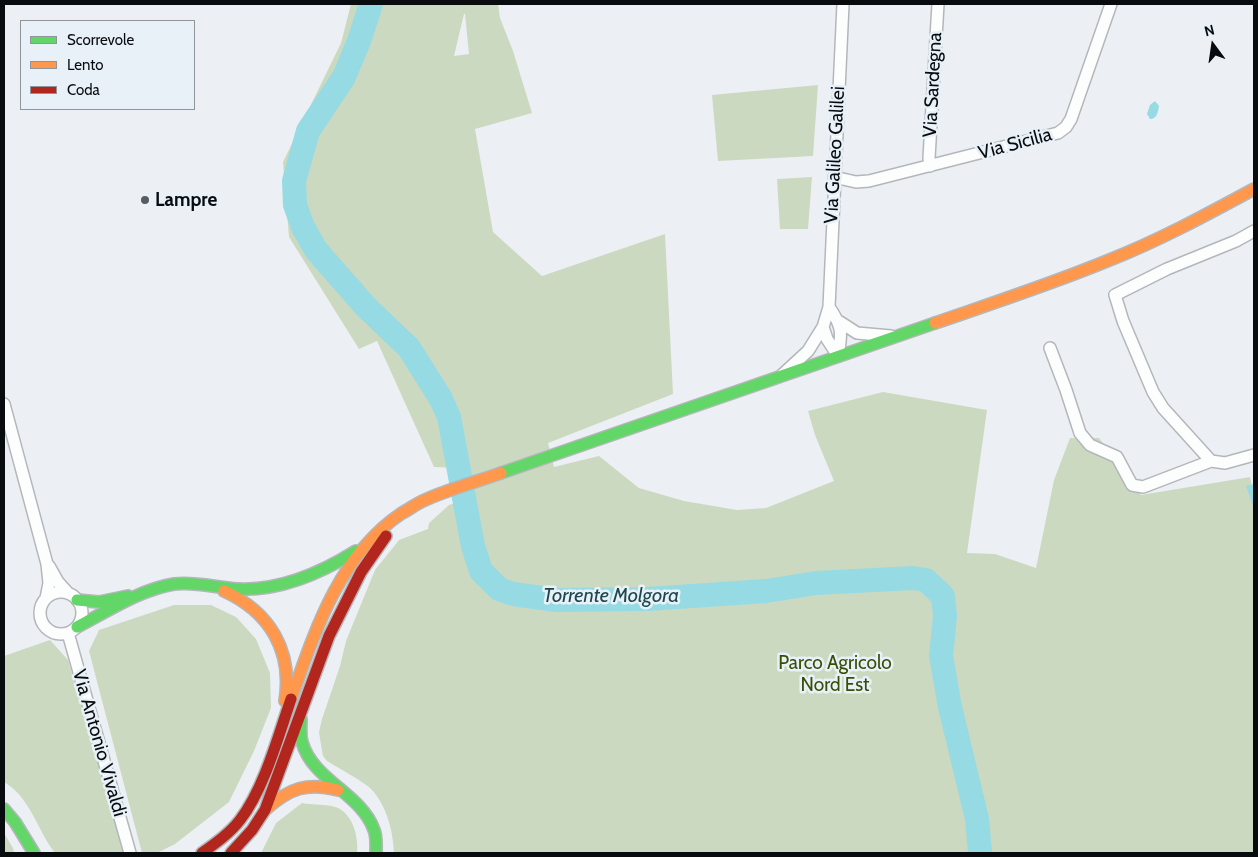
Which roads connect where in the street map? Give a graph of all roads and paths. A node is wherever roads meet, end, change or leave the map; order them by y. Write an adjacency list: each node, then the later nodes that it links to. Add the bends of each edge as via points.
1 (843, 4): 5 (street, Via Galileo Galilei)
2 (938, 4): 4 (street, Via Sardegna)
3 (1111, 4): 4 (street, Via Sicilia, via 1072,119 1066,127 1058,133)
4 (930, 166): 5 (street, Via Sicilia, via 869,181)
5 (834, 177): 8 (street, Via Galileo Galilei)
6 (1254, 189): 11 (main road, via 1186,226 1108,262)
7 (1254, 231): 17 (street, via 1115,295 1153,392)
8 (829, 307): 9 (street); 10 (street, Via Galileo Galilei)
9 (840, 322): 11 (street, via 857,333); 13 (street, via 842,334)
10 (822, 327): 13 (street); 14 (street, Via Galileo Galilei, via 808,351)
11 (896, 336): 13 (main road)
12 (1050, 348): 17 (street, via 1080,433 1090,445 1117,457 1132,485 1143,487)
13 (838, 356): 14 (main road)
14 (781, 376): 18 (main road)
15 (4, 404): 20 (street)
16 (1254, 455): 17 (street, via 1225,463)
17 (1210, 461)
18 (424, 500): 19 (main road, via 399,514); 27 (main road, via 389,533 365,565 329,636)
19 (365, 546): 21 (main road, via 332,566 295,581 255,588); 28 (main road, via 336,589 318,627)
20 (47, 564): 22 (street); 24 (street, via 49,583)
21 (216, 587): 23 (main road, via 174,584); 28 (main road, via 252,606 263,616 274,635 282,654 287,683)
22 (68, 593): 24 (street, via 56,593); 25 (street)
23 (146, 593): 25 (main road, via 99,602); 26 (main road)
24 (46, 598): 26 (street, via 40,610 42,622 51,632 62,634)
25 (78, 600): 26 (street, via 82,614)
26 (73, 630): 35 (street, Via Antonio Vivaldi)
27 (303, 707): 29 (main road, via 300,730 308,756 322,775); 31 (main road)
28 (282, 727): 36 (main road, via 248,808 226,834)
29 (343, 792): 31 (main road, via 320,786 301,788 284,794); 38 (main road, via 368,815 376,837)
30 (4, 809): 32 (main road)
31 (263, 813): 37 (main road)
32 (22, 833): 33 (main road); 34 (main road)
33 (24, 853)
34 (34, 853)
35 (130, 853)
36 (202, 853)
37 (231, 853)
38 (376, 853)

